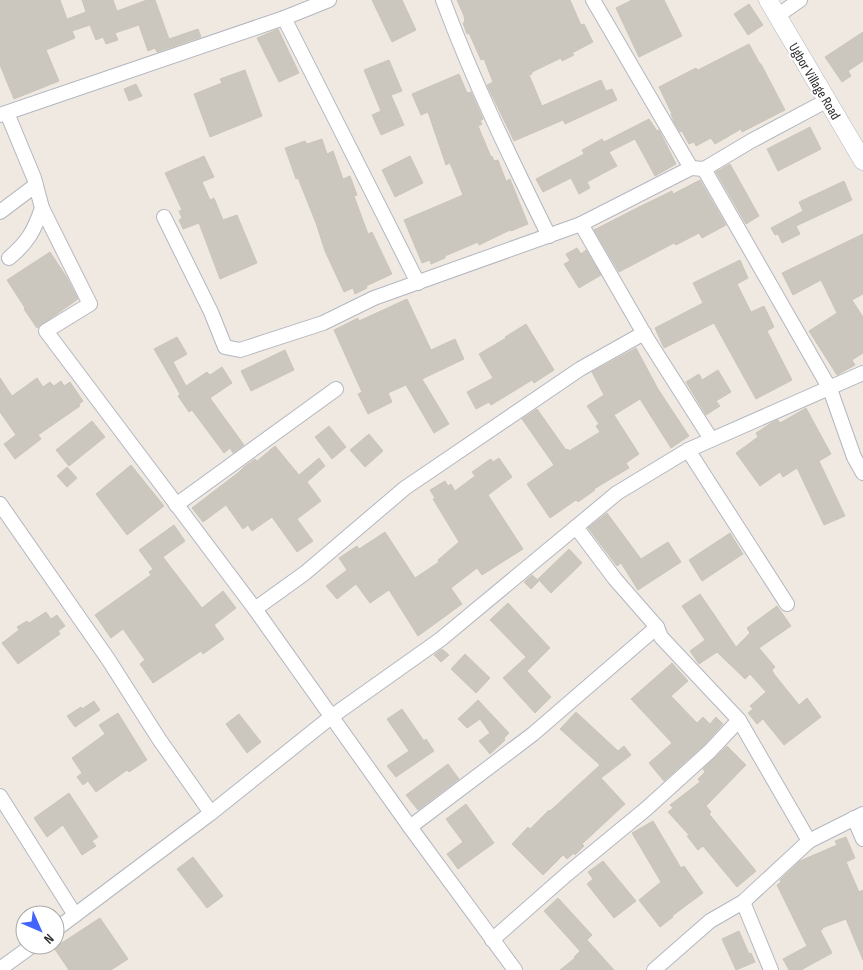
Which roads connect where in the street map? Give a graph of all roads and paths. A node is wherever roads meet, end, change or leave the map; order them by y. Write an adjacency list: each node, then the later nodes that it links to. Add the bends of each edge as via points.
1 (329, 0): 7 (street)
2 (443, 0): 17 (street, via 502,140)
3 (594, 0): 11 (street)
4 (768, 0): 6 (street, Ugbor Village Road)
5 (800, 0): 6 (street)
6 (778, 16): 8 (street, Ugbor Village Road)
7 (284, 18): 9 (street); 19 (street)
8 (826, 101): 10 (street, Ugbor Village Road); 11 (street)
9 (3, 114): 12 (street)
10 (863, 161)
11 (698, 168): 16 (street); 23 (street)
12 (36, 184): 13 (street); 14 (street)
13 (42, 208): 18 (street, via 30,237); 28 (street, via 90,304 46,331)
14 (0, 212)
15 (164, 217): 19 (street, via 212,312 225,347 240,350 323,323 374,298)
16 (581, 224): 17 (street); 20 (street)
17 (549, 236): 19 (street)
18 (9, 258)
19 (418, 283)
20 (644, 333): 24 (street); 31 (street, via 580,369 405,488 304,573)
21 (863, 373): 23 (street)
22 (336, 389): 28 (street)
23 (830, 389): 24 (street); 26 (street, via 854,457)
24 (711, 439): 25 (street)
25 (688, 450): 29 (street, via 617,493); 30 (street)
26 (863, 473)
27 (0, 504): 36 (street)
28 (176, 504): 31 (street)
29 (576, 527): 32 (street); 33 (street, via 441,640)
30 (787, 604)
31 (255, 609): 33 (street)
32 (657, 627): 34 (street, via 661,637); 38 (street, via 534,734)
33 (331, 718): 36 (street); 38 (street)
34 (739, 720): 40 (street); 44 (street, via 646,809)
35 (0, 798): 42 (street)
36 (211, 813): 42 (street)
37 (858, 816): 39 (street); 40 (street)
38 (410, 827): 44 (street)
39 (863, 839)
40 (809, 841): 41 (street)
41 (743, 902): 48 (street, via 710,921); 49 (street)
42 (75, 915): 43 (street)
43 (65, 922)
44 (492, 940): 47 (street)
45 (19, 955): 46 (street)
46 (0, 969)
47 (515, 970)
48 (654, 970)
49 (770, 970)

